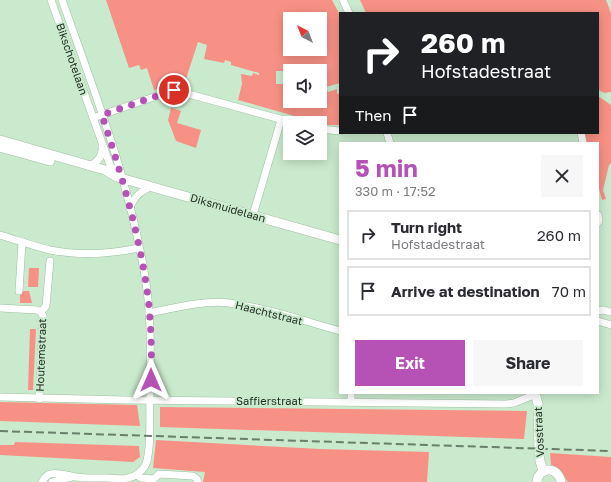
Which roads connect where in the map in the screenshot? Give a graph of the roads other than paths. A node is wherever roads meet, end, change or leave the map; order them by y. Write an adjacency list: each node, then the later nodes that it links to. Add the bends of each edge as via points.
1 (51, 0): 6 (street, Bikschotelaan)
2 (62, 0): 5 (street, Bikschotelaan)
3 (342, 0): 4 (street)
4 (348, 12)
5 (102, 115): 6 (street); 7 (street, via 174,90); 14 (street, Bikschotelaan, via 118,163)
6 (92, 118): 11 (street, Bikschotelaan)
7 (281, 120): 17 (street)
8 (327, 130): 9 (street)
9 (339, 131)
10 (0, 140): 13 (street, Diksmuidelaan)
11 (102, 144): 13 (street, via 101,155); 14 (street, Bikschotelaan, via 110,165)
12 (0, 147): 14 (street, Diksmuidelaan, via 106,177)
13 (89, 166): 14 (street, Diksmuidelaan, via 105,170)
14 (120, 178): 15 (street, Diksmuidelaan); 16 (street, Bikschotelaan)
15 (151, 186): 16 (street, via 136,195); 17 (street, Diksmuidelaan)
16 (130, 208): 21 (street, Bikschotelaan)
17 (253, 215): 19 (street, Diksmuidelaan)
18 (0, 235): 20 (street)
19 (339, 240)
20 (22, 242): 21 (street, via 73,253 114,252); 23 (street)
21 (139, 248): 28 (street, Bikschotelaan)
22 (50, 261): 26 (street, via 46,306)
23 (19, 291)
24 (0, 308): 26 (street)
25 (599, 311): 27 (street)
26 (41, 312): 36 (street, Houtemstraat, via 43,316)
27 (611, 312)
28 (150, 313): 31 (street, Haachtstraat, via 204,303 229,303 258,308); 37 (street, Bikschotelaan)
29 (599, 321): 30 (street)
30 (611, 325)
31 (339, 331)
32 (351, 394): 38 (street)
33 (533, 394): 38 (street, Saffierstraat, via 506,404)
34 (535, 394): 39 (street, Vosstraat, via 538,404 539,453)
35 (0, 398): 36 (street, Saffierstraat)
36 (39, 399): 37 (street, Saffierstraat)
37 (150, 400): 38 (street, Saffierstraat); 40 (street, Bikschotelaan, via 148,457)
38 (351, 402)
39 (543, 471): 46 (street); 47 (street, via 552,470)
40 (137, 474): 41 (street, via 128,479); 42 (street, via 141,478)
41 (72, 477): 43 (street); 44 (street, via 51,474)
42 (155, 480): 45 (street, via 159,474 192,476 196,477)
43 (54, 481)
44 (42, 482)
45 (198, 482)
46 (537, 482)
47 (561, 482)

